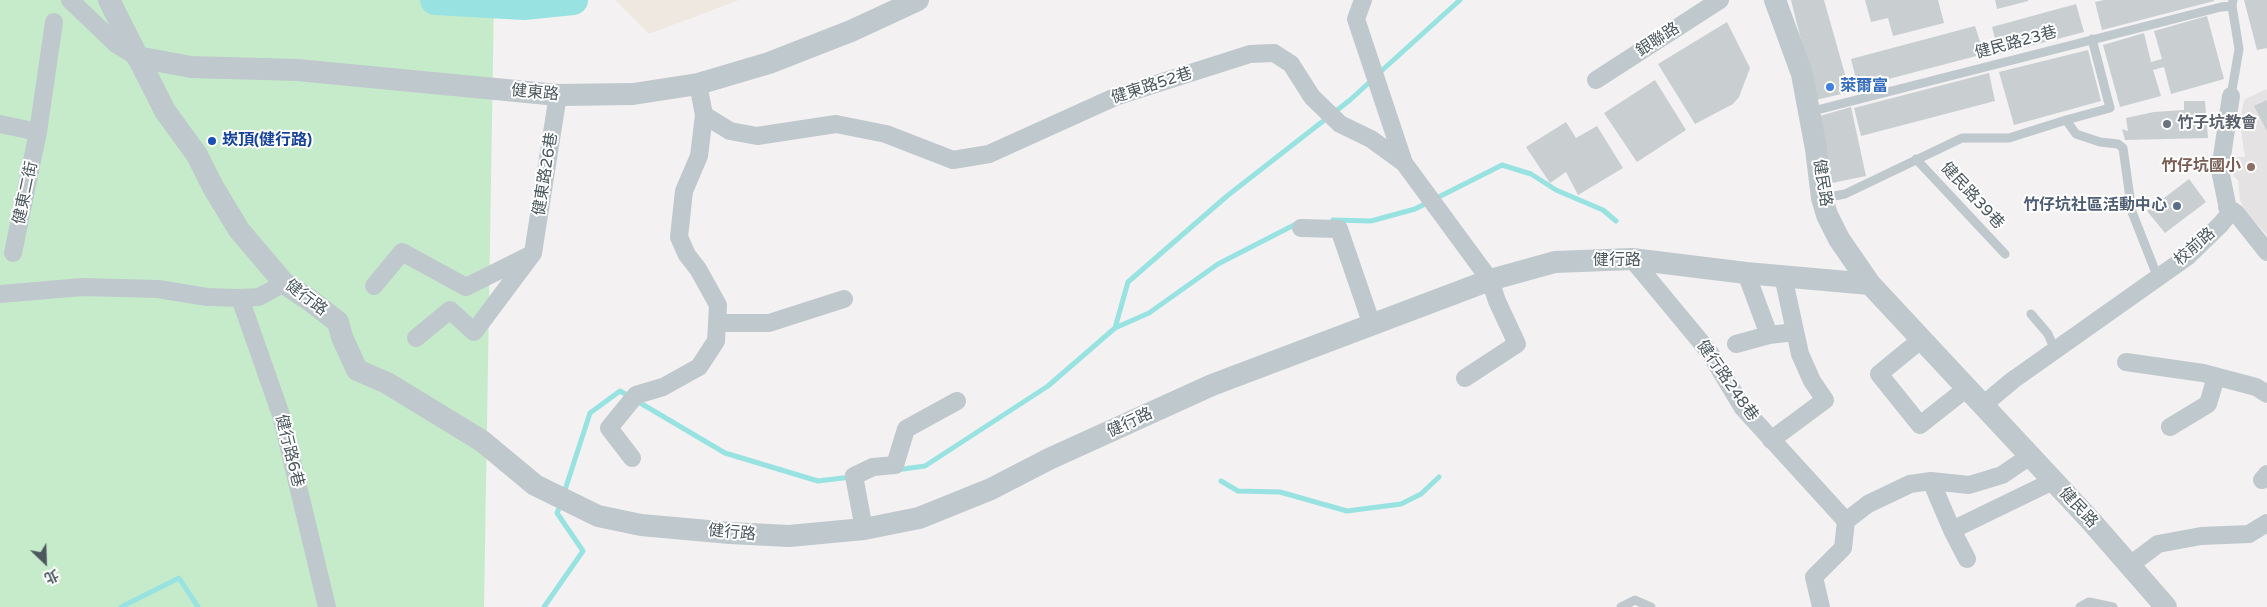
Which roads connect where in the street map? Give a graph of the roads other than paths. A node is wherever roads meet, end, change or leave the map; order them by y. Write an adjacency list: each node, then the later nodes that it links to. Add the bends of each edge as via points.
1 (70, 0): 10 (street, via 116,44)
2 (109, 0): 10 (street, 健行路)
3 (918, 0): 12 (street, 健東路, via 769,63)
4 (1364, 0): 21 (street, via 1356,19)
5 (1720, 0): 11 (street, 銀聯路)
6 (1775, 0): 15 (street, 健民路, via 1802,74)
7 (2232, 3): 9 (lane, 健民路23巷); 14 (lane, via 2239,49)
8 (54, 22): 19 (street, 健東二街)
9 (2092, 39): 15 (lane, 健民路23巷); 17 (lane, 健民路39巷, via 2110,108)
10 (137, 57): 13 (street, 健東路, via 191,67 297,70); 34 (street, 健行路, via 165,111 197,155 239,230)
11 (1596, 80)
12 (698, 84): 13 (street, 健東路, via 633,94); 16 (street)
13 (558, 95): 27 (street, 健東路26巷)
14 (2231, 96): 23 (street, via 2220,170)
15 (1809, 112): 22 (street, 健民路)
16 (704, 116): 21 (street, 健東路52巷, via 730,131 757,136 836,124 886,134 954,160 989,154 1115,97 1250,54 1274,53 1291,64 1312,97 1340,124 1371,139); 41 (street, via 699,156 684,192 679,237 718,305)
17 (2066, 120): 20 (lane, 健民路39巷, via 2009,138 1962,138); 32 (lane, via 2076,134 2123,148 2132,212)
18 (0, 124): 19 (street)
19 (38, 132): 26 (street, 健東二街)
20 (1916, 159): 22 (lane, 健民路39巷, via 1845,194); 28 (lane, 健民路39巷)
21 (1404, 164): 33 (street)
22 (1822, 198): 35 (street, 健民路, via 1840,239)
23 (2227, 207): 25 (street, via 2236,213); 32 (street, 校前路, via 2229,214 2221,224 2188,257)
24 (1300, 228): 42 (street, via 1339,229)
25 (2267, 252)
26 (13, 253)
27 (532, 253): 36 (street, via 466,287 402,252); 45 (street, 健東路26巷, via 474,332 450,310)
28 (2005, 254)
29 (1632, 259): 30 (street, 健行路); 33 (street, 健行路, via 1555,262); 57 (street, 健行路248巷, via 1710,353 1743,408)
30 (1746, 272): 31 (street, 健行路); 44 (street)
31 (1783, 276): 35 (street, 健行路); 43 (street)
32 (2158, 278): 48 (street, 校前路)
33 (1490, 280): 42 (street, 健行路); 51 (street, via 1517,344)
34 (284, 282): 38 (street, via 259,297); 64 (street, 健行路, via 338,322 357,370 388,384 482,441 535,485 598,516 641,525 780,536)
35 (1870, 284): 46 (street, 健民路)
36 (374, 286)
37 (0, 294): 38 (street, via 82,287 158,289 207,297)
38 (240, 298): 68 (street, 健行路6巷, via 281,416)
39 (844, 299): 41 (street, via 769,323)
40 (2031, 314): 48 (lane, via 2048,334)
41 (717, 323): 59 (street, via 716,341 699,367 663,387 636,395 609,428)
42 (1372, 326): 64 (street, 健行路, via 1212,385 952,506 919,518)
43 (1795, 332): 44 (street); 57 (street, via 1800,354 1825,400)
44 (1769, 335): 47 (street)
45 (416, 338)
46 (1923, 338): 52 (street, 健民路); 52 (street, via 1879,374 1920,425)
47 (1736, 344)
48 (2055, 350): 55 (street, 校前路)
49 (2126, 362): 50 (street)
50 (2216, 377): 53 (street, via 2256,387); 56 (street, via 2208,404)
51 (1465, 378)
52 (1967, 388): 55 (street, 健民路)
53 (2267, 394)
54 (957, 401): 64 (street, via 906,429 895,465 873,467 854,476)
55 (1983, 405): 58 (street, 健民路)
56 (2170, 427)
57 (1771, 440): 62 (street, 健行路248巷)
58 (2030, 456): 60 (street, via 2002,475 1969,485); 61 (street, 健民路)
59 (632, 458)
60 (1930, 481): 62 (street, via 1910,484 1868,504); 65 (street)
61 (2053, 481): 65 (street); 67 (street, 健民路)
62 (1846, 521): 71 (street, via 1843,548 1814,577)
63 (2267, 523): 67 (street, via 2249,534 2201,536 2158,544)
64 (864, 529)
65 (1952, 530): 66 (street)
66 (1967, 559)
67 (2130, 565): 74 (street, 健民路)
68 (327, 607)
69 (1621, 607): 70 (lane, via 1635,600)
70 (1651, 607)
71 (1821, 607)
72 (2080, 607): 73 (lane, via 2088,602)
73 (2113, 607)
74 (2166, 607)

